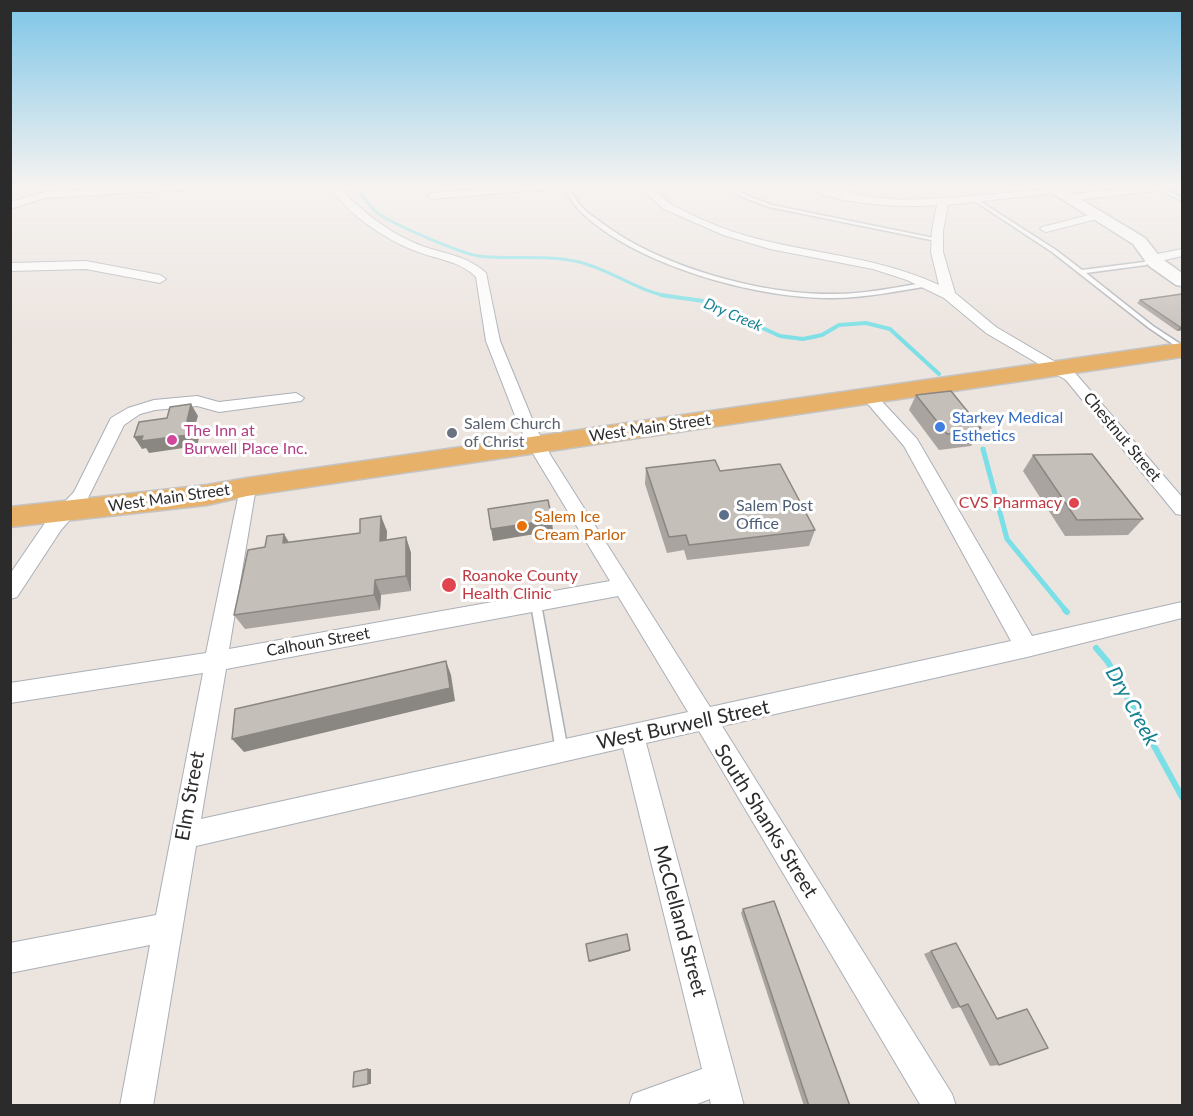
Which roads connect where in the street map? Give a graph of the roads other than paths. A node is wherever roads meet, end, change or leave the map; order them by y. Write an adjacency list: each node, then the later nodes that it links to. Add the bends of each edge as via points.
1 (399, 238): 20 (street, South Shanks Street, via 470,266 482,276 493,341)
2 (618, 238): 14 (lane, via 722,279 798,294 828,297)
3 (745, 238): 14 (street, Chestnut Street, via 856,260)
4 (931, 238): 7 (lane)
5 (1032, 238): 11 (lane)
6 (1133, 238): 9 (street)
7 (936, 239): 15 (street, via 938,262)
8 (1182, 253): 9 (street)
9 (1152, 259): 11 (lane); 13 (street)
10 (10, 267): 12 (street, via 86,265)
11 (1082, 272): 16 (lane)
12 (160, 279)
13 (1182, 280)
14 (928, 284): 15 (street, Chestnut Street)
15 (949, 295): 17 (street, Chestnut Street, via 991,330)
16 (1181, 350): 17 (main road, West Main Street)
17 (1058, 368): 18 (main road, West Main Street); 22 (street, Chestnut Street, via 1071,377)
18 (869, 396): 20 (main road, West Main Street); 29 (street, via 911,443)
19 (296, 398): 23 (street, via 219,407 197,401 134,411 117,422 81,496)
20 (536, 444): 21 (main road, West Main Street); 25 (street, South Shanks Street)
21 (247, 487): 23 (main road, West Main Street); 30 (street, Elm Street)
22 (1181, 506)
23 (66, 511): 24 (main road, West Main Street); 26 (street)
24 (10, 517)
25 (624, 587): 27 (street, Calhoun Street); 32 (street, South Shanks Street)
26 (10, 591)
27 (536, 603): 30 (street, Calhoun Street); 34 (lane)
28 (1182, 610): 29 (street, West Burwell Street)
29 (1028, 648): 32 (street, West Burwell Street)
30 (214, 661): 31 (street, Calhoun Street); 35 (street, Elm Street)
31 (10, 693)
32 (705, 720): 33 (street, West Burwell Street); 41 (street, South Shanks Street)
33 (632, 736): 34 (street, West Burwell Street); 38 (street, McClelland Street)
34 (562, 751): 35 (street, West Burwell Street)
35 (183, 836): 36 (street, Elm Street)
36 (167, 927): 37 (street); 39 (street, Elm Street)
37 (10, 958)
38 (725, 1092): 40 (street)
39 (136, 1106)
40 (645, 1106)
41 (940, 1106)

